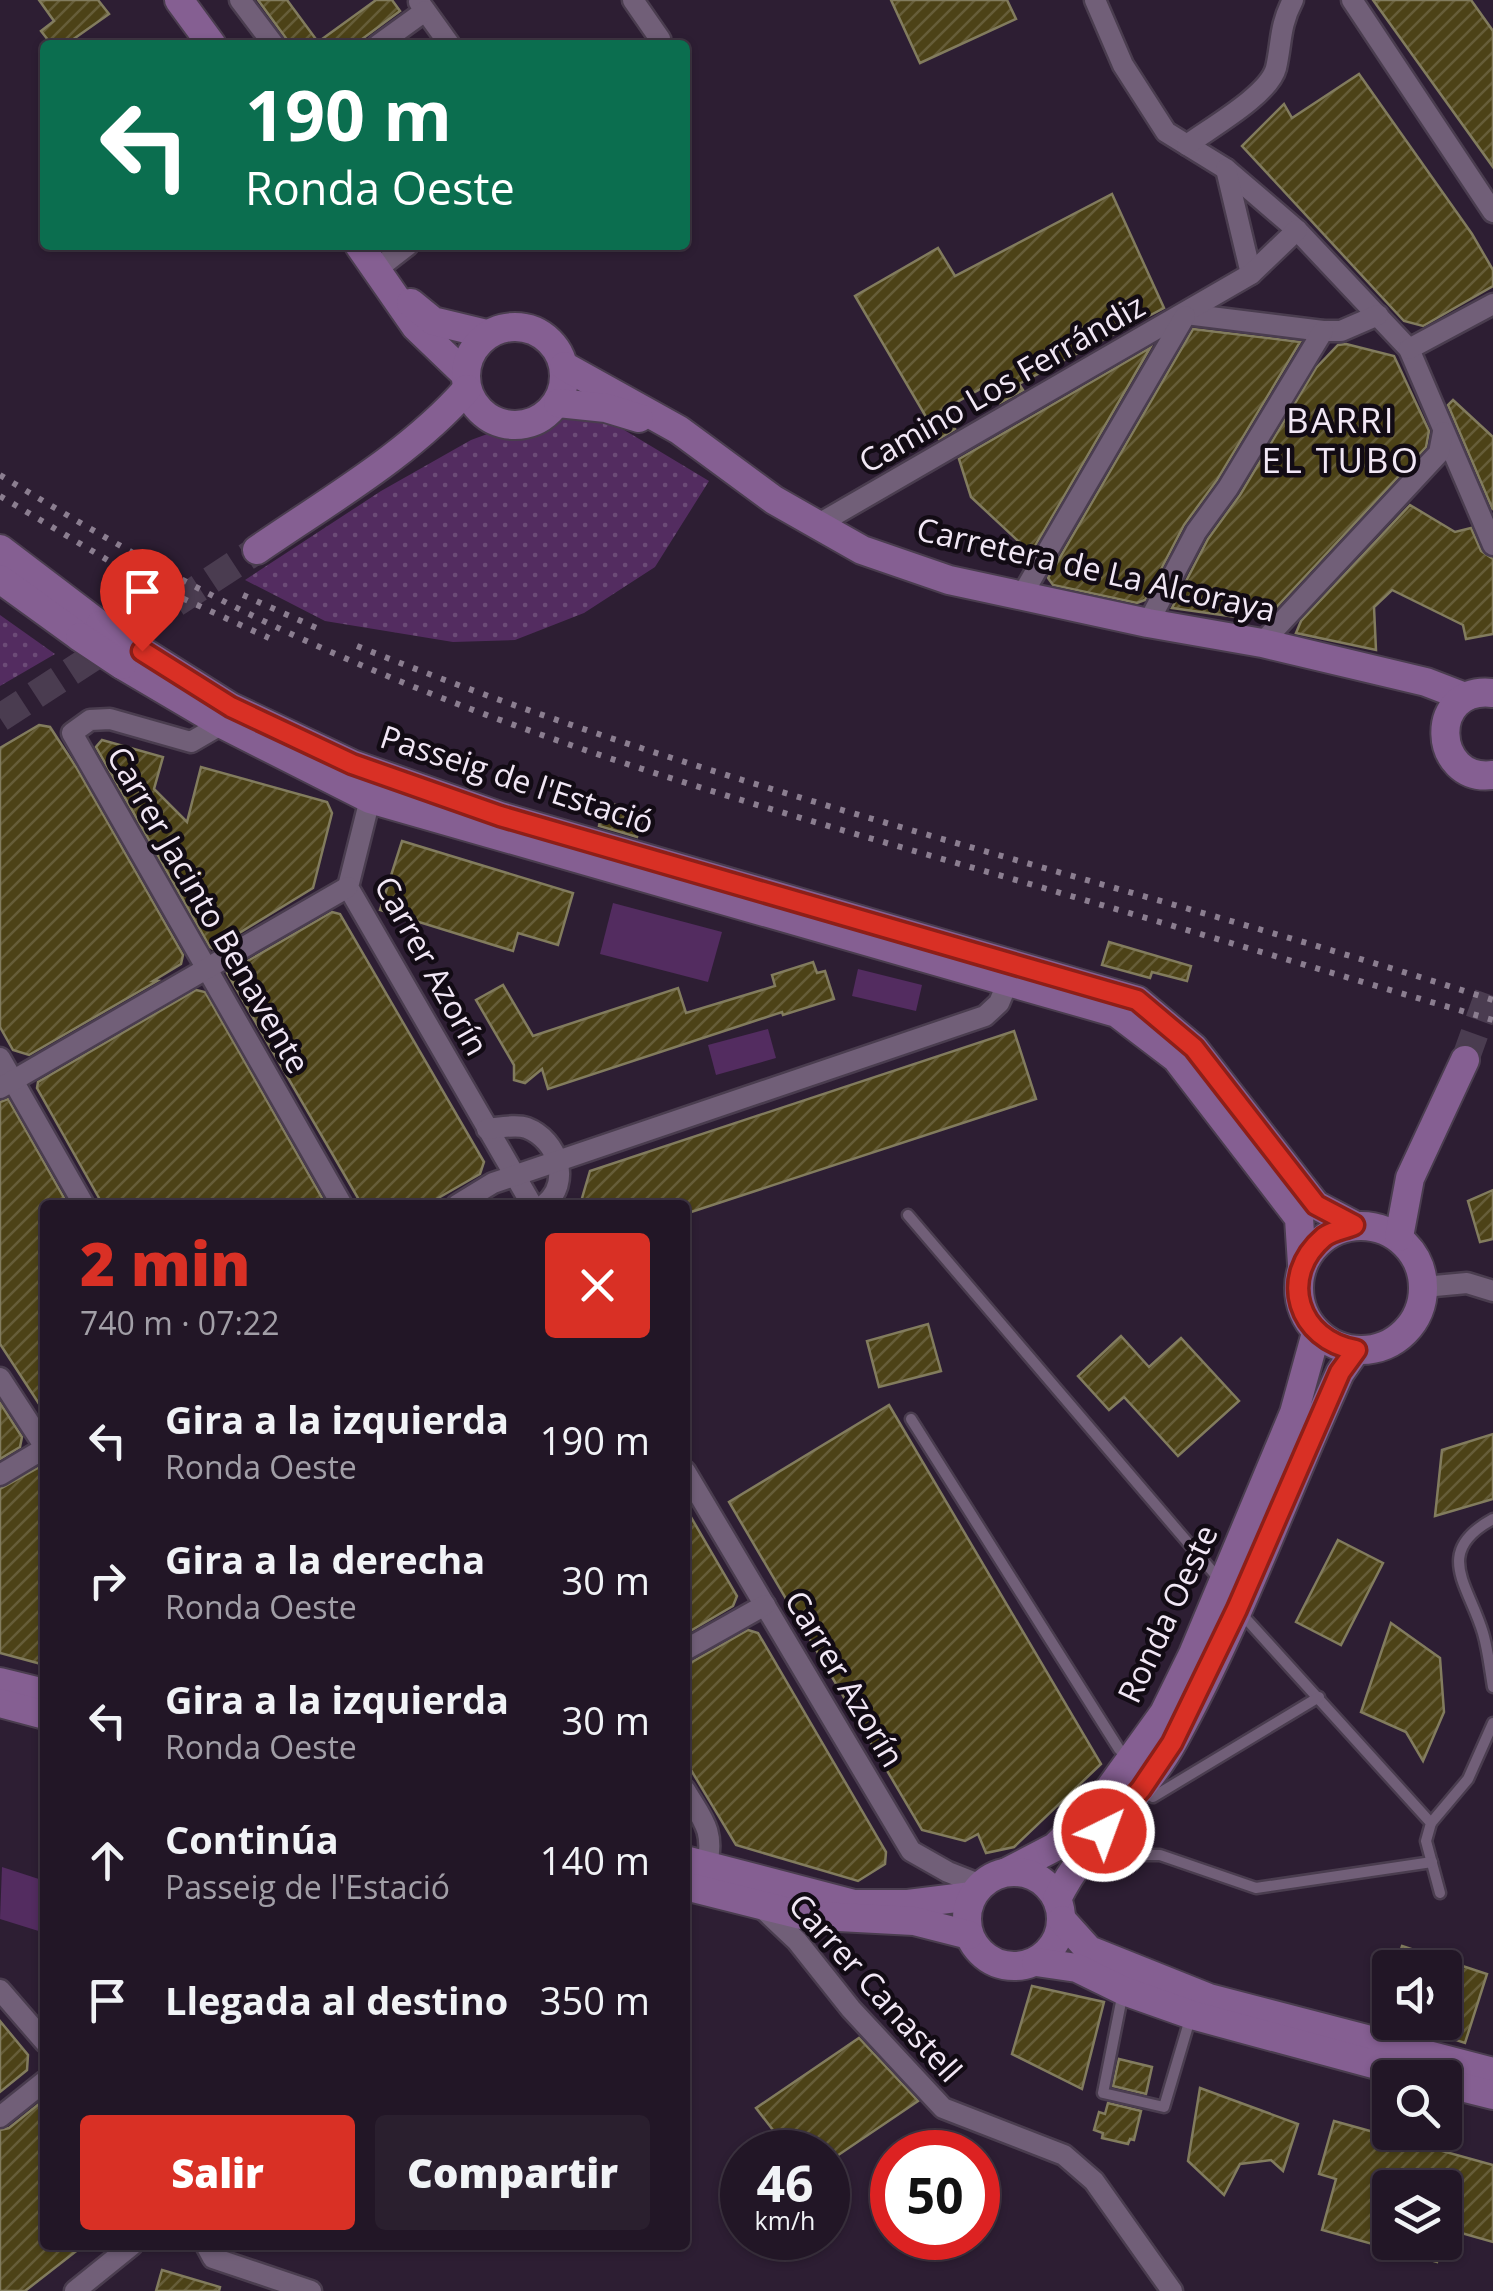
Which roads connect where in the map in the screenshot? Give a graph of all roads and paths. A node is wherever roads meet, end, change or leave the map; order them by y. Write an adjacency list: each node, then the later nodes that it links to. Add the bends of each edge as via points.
1 (178, 0): 8 (main road)
2 (240, 0): 9 (street)
3 (633, 0): 12 (street)
4 (1096, 0): 13 (street, via 1123,65 1166,132)
5 (1293, 0): 13 (street, via 1279,36 1276,72 1256,96)
6 (1352, 0): 15 (street)
7 (421, 5): 10 (street); 11 (street)
8 (208, 40)
9 (270, 40)
10 (383, 40)
11 (446, 40)
12 (660, 40)
13 (1187, 144): 14 (street)
14 (1226, 168): 16 (street); 19 (street)
15 (1493, 212)
16 (1297, 230): 19 (street); 23 (street)
17 (363, 250): 20 (main road)
18 (404, 250): 20 (street)
19 (1252, 274): 22 (street)
20 (384, 278): 25 (main road, via 433,321); 28 (main road, via 416,327)
21 (1493, 304): 26 (street)
22 (1186, 314): 24 (street, Camino Los Ferrándiz); 34 (street, Camino Los Ferrándiz); 39 (street)
23 (1378, 316): 24 (street); 26 (street)
24 (1332, 330): 40 (street, via 1196,532)
25 (487, 334): 27 (main road, via 510,326 534,330 554,344); 28 (main road, via 473,349)
26 (1410, 349): 32 (street)
27 (564, 366): 29 (main road); 31 (main road, Carretera de La Alcoraya)
28 (466, 382): 30 (main road, via 477,409); 33 (main road, via 444,416)
29 (558, 402): 30 (main road, via 536,421); 31 (main road, Carretera de La Alcoraya)
30 (495, 422): 33 (main road, via 450,428)
31 (679, 430): 34 (main road, Carretera de La Alcoraya)
32 (1443, 432): 35 (street); 42 (street, via 1439,452)
33 (382, 463): 37 (main road)
34 (817, 524): 39 (main road, Carretera de La Alcoraya, via 862,550)
35 (1493, 545)
36 (0, 550): 41 (main road, Passeig de l'Estació)
37 (256, 550)
38 (0, 579): 41 (main road, Passeig de l'Estació)
39 (1022, 596): 40 (main road, Carretera de La Alcoraya)
40 (1148, 623): 42 (main road, Carretera de La Alcoraya)
41 (90, 631): 43 (main road, Passeig de l'Estació, bridge)
42 (1262, 642): 44 (main road, Carretera de La Alcoraya, via 1426,682)
43 (132, 658): 45 (main road, Passeig de l'Estació); 64 (main road, Passeig de l'Estació, via 352,764 500,816 1137,1000 1194,1048 1316,1205)
44 (1468, 703): 46 (main road, via 1446,742 1453,759)
45 (222, 724): 47 (main road, Passeig de l'Estació); 49 (street, Carrer Jacinto Benavente, via 191,742 110,718 90,720 72,733)
46 (1490, 783)
47 (370, 799): 48 (street, Carrer Azorín); 50 (main road, Passeig de l'Estació)
48 (348, 887): 49 (street); 54 (street, Carrer Azorín)
49 (206, 966): 53 (street); 59 (street, Carrer Jacinto Benavente)
50 (1007, 984): 55 (street, via 985,1016); 66 (main road, via 1117,1013 1176,1058 1299,1218)
51 (0, 1058): 53 (street)
52 (1466, 1060): 57 (main road)
53 (6, 1084): 58 (street)
54 (487, 1129): 55 (street, via 524,1126); 56 (street, Carrer Azorín)
55 (558, 1160): 56 (street); 62 (street)
56 (514, 1176): 60 (street); 61 (street, Carrer Azorín)
57 (1410, 1178): 64 (main road); 65 (main road)
58 (81, 1200)
59 (339, 1200)
60 (466, 1200)
61 (529, 1200)
62 (551, 1200)
63 (908, 1216): 78 (lane)
64 (1363, 1226): 65 (main road); 66 (main road, via 1326,1235)
65 (1399, 1237): 67 (main road, via 1417,1258)
66 (1302, 1264): 69 (main road, via 1298,1292)
67 (1424, 1287): 68 (street, via 1466,1283); 70 (main road, via 1416,1318 1402,1335)
68 (1493, 1291)
69 (1316, 1332): 70 (main road); 78 (main road, Ronda Oeste, via 1294,1413)
70 (1356, 1350): 80 (main road, Ronda Oeste)
71 (0, 1378): 73 (street)
72 (912, 1418): 89 (lane)
73 (40, 1440)
74 (40, 1451): 75 (street)
75 (0, 1474)
76 (690, 1479): 79 (street, Carrer Azorín)
77 (1493, 1520): 83 (lane, via 1465,1538 1459,1553)
78 (1223, 1583): 89 (main road, Ronda Oeste, via 1164,1713)
79 (765, 1604): 81 (street); 98 (street, Carrer Azorín, via 911,1851)
80 (1237, 1609): 85 (lane); 90 (main road, Ronda Oeste, via 1172,1743)
81 (690, 1647)
82 (0, 1682): 84 (main road)
83 (1493, 1687)
84 (40, 1692)
85 (1319, 1697): 90 (lane, via 1154,1798); 92 (lane)
86 (0, 1703): 87 (main road)
87 (40, 1714)
88 (1493, 1722): 92 (lane, via 1468,1778)
89 (1130, 1759): 96 (main road, Ronda Oeste, via 1054,1847)
90 (1141, 1789): 93 (main road, Ronda Oeste)
91 (690, 1799): 94 (street, via 712,1845)
92 (1432, 1823): 95 (lane, via 1426,1841)
93 (1086, 1852): 95 (lane, via 1095,1858 1160,1855 1256,1888); 101 (main road, Ronda Oeste)
94 (696, 1862): 98 (main road, via 854,1904 908,1904)
95 (1432, 1862): 99 (lane)
96 (1007, 1872): 98 (main road); 101 (main road, via 1036,1877)
97 (690, 1887): 100 (main road)
98 (977, 1890): 102 (main road, via 966,1915)
99 (1440, 1893)
100 (760, 1906): 102 (main road, via 914,1921); 118 (street, Carrer Canastell, via 943,2108 1064,2156 1094,2181)
101 (1059, 1910): 103 (main road, via 1054,1944); 109 (main road, via 1089,1950 1209,1998)
102 (969, 1935): 103 (main road, via 996,1964)
103 (1036, 1962): 105 (main road, via 1077,1968)
104 (0, 1990): 107 (street)
105 (1124, 1991): 106 (main road); 106 (lane, via 1103,2093 1164,2107)
106 (1192, 2014): 108 (main road)
107 (40, 2036)
108 (1372, 2063)
109 (1493, 2072)
110 (40, 2085): 113 (street)
111 (1462, 2088): 112 (main road)
112 (1493, 2096)
113 (0, 2117)
114 (126, 2250): 116 (street)
115 (209, 2250): 117 (street, via 214,2258)
116 (76, 2291)
117 (311, 2291)
118 (1172, 2291)

